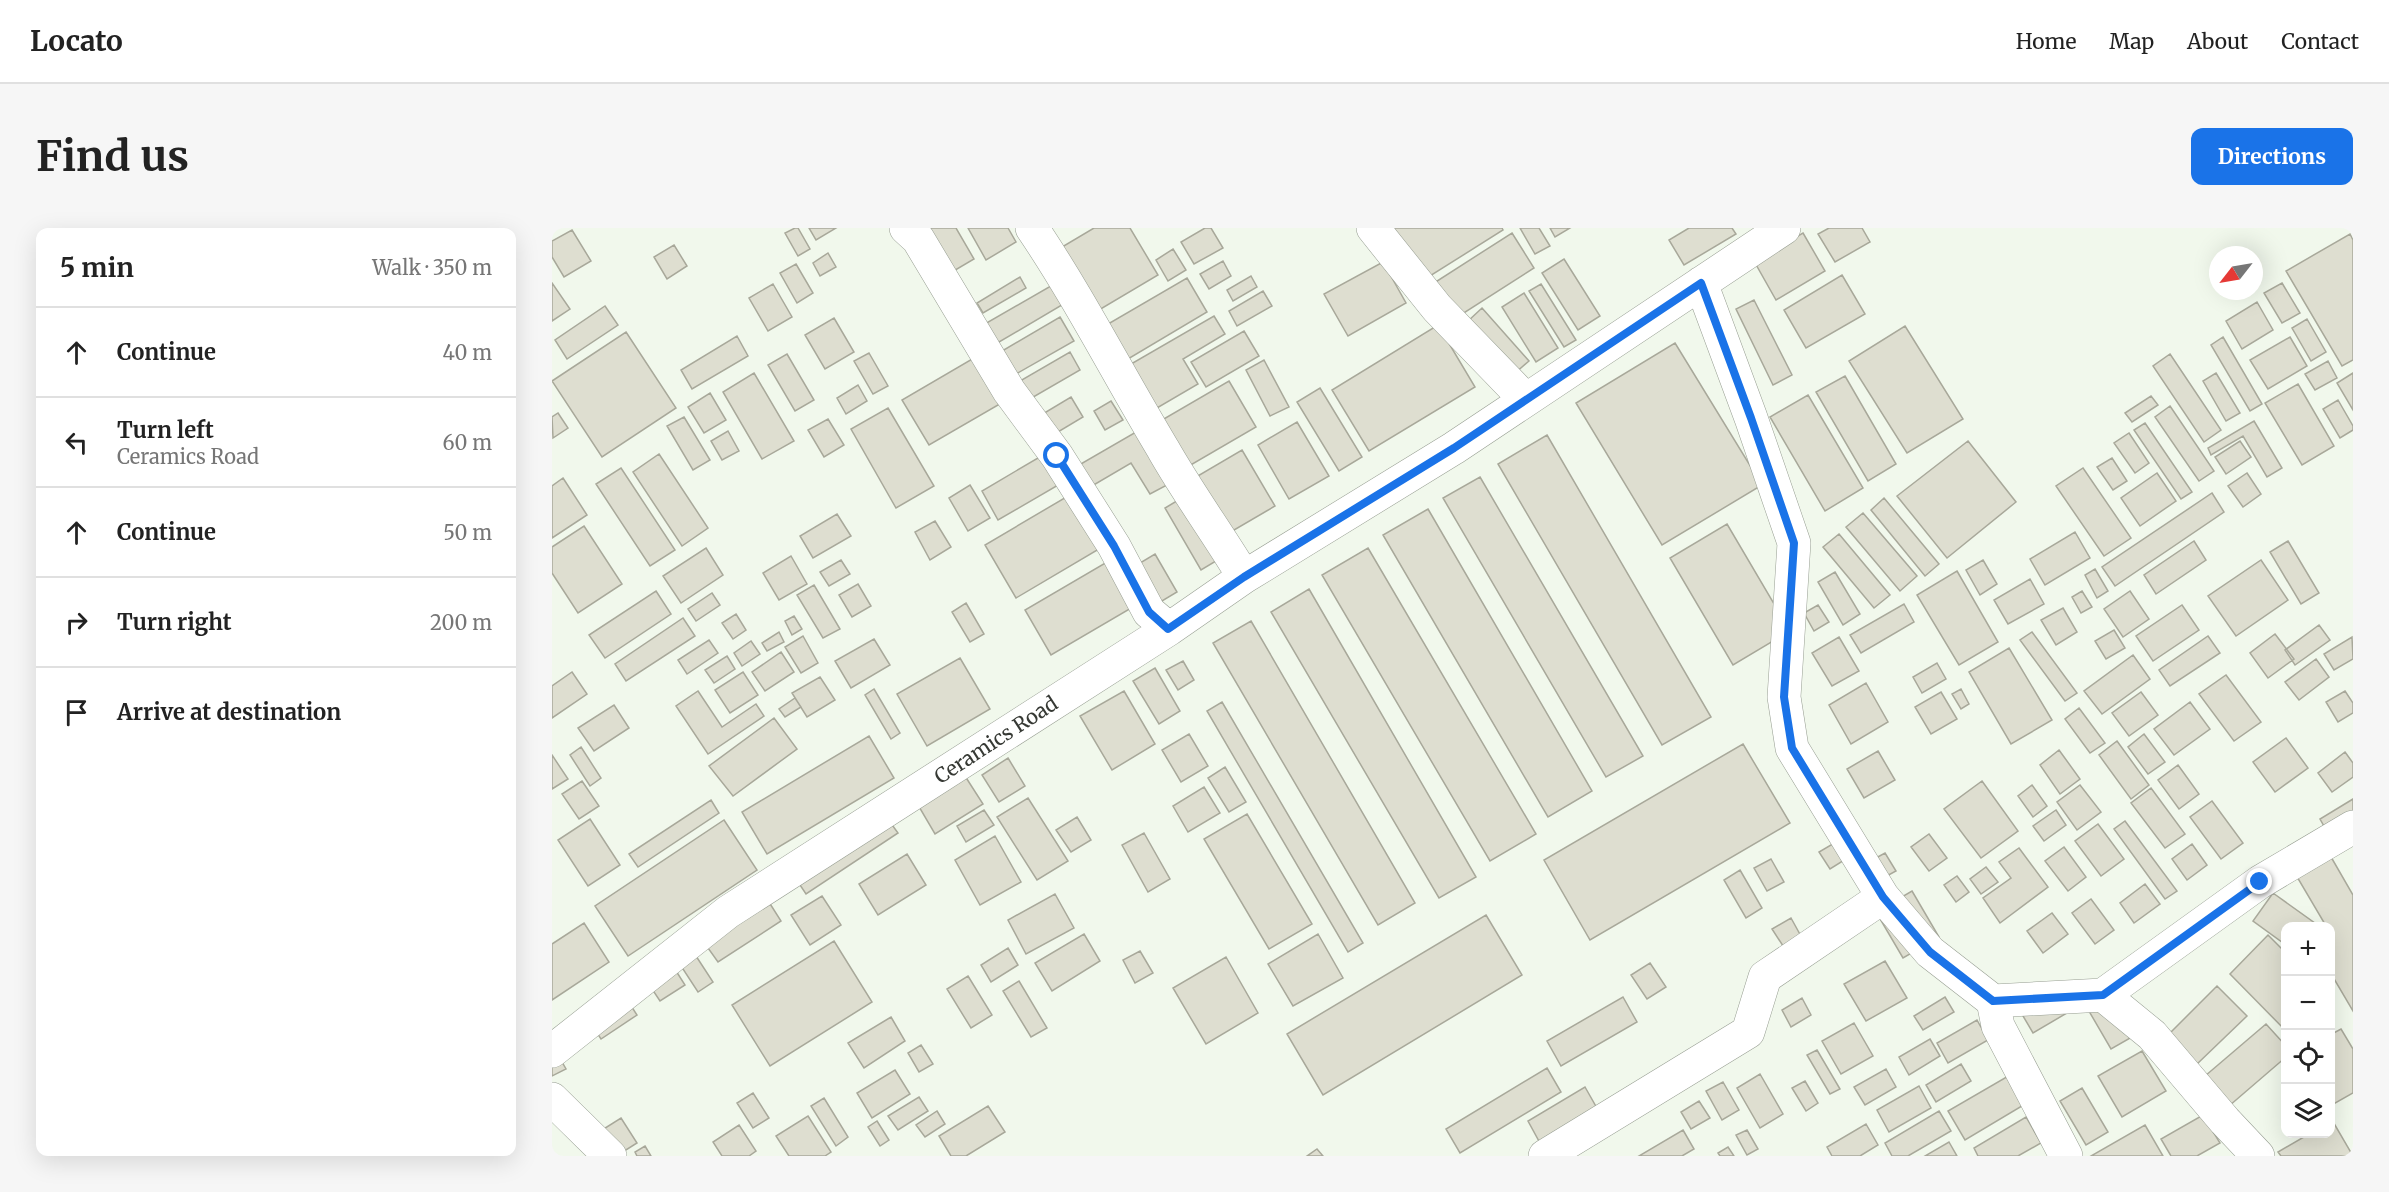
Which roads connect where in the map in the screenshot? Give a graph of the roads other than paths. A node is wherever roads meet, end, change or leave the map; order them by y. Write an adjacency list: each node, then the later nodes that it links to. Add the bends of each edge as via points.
1 (906, 228): 8 (street, via 918,239 1009,391 1114,546 1149,612)
2 (1032, 228): 7 (street, via 1067,280 1164,453)
3 (1373, 228): 6 (street, via 1437,308)
4 (1770, 232): 5 (street, Ceramics Road)
5 (1701, 283): 6 (street, Ceramics Road); 10 (street, via 1794,543 1784,697 1792,748)
6 (1526, 400): 7 (street, Ceramics Road)
7 (1244, 577): 8 (street, Ceramics Road)
8 (1168, 629): 13 (street, Ceramics Road, via 728,912)
9 (2353, 827): 11 (street, via 2260,882)
10 (1883, 897): 12 (street, via 1930,952); 16 (street, via 1766,977 1748,1032)
11 (2103, 995): 12 (street); 18 (street, via 2152,1035)
12 (1993, 1001): 17 (street, via 1998,1026)
13 (552, 1051)
14 (552, 1099): 15 (street)
15 (610, 1156)
16 (1545, 1156)
17 (2066, 1156)
18 (2258, 1156)

